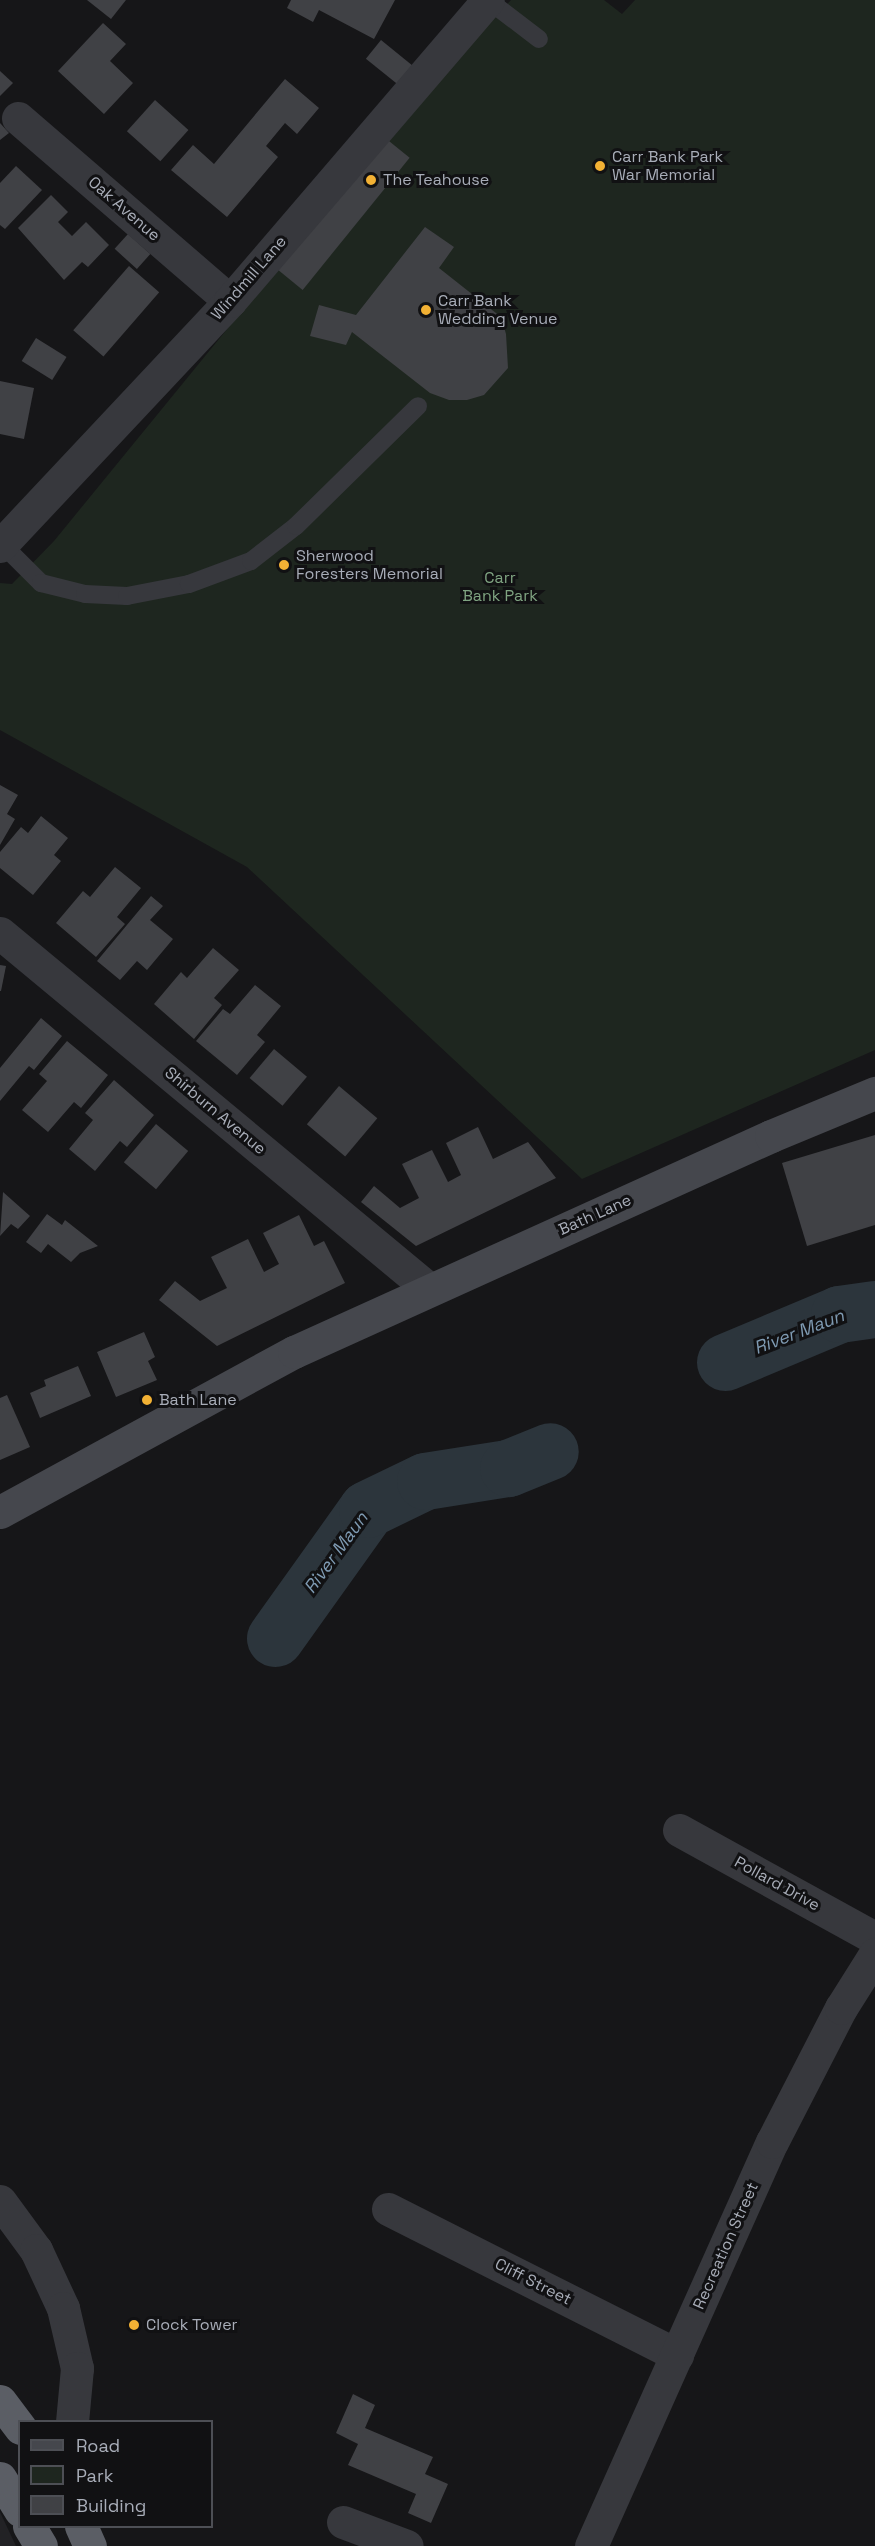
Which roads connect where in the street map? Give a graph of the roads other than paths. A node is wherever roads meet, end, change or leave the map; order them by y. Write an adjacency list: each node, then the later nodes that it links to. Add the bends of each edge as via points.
1 (488, 0): 2 (lane); 4 (street, Windmill Lane)
2 (539, 39)
3 (18, 118): 4 (street, Oak Avenue)
4 (230, 301): 6 (street, Windmill Lane)
5 (418, 406): 6 (lane, via 383,435 296,526 251,561 189,584 127,596 85,594 41,583)
6 (2, 546)
7 (0, 933): 9 (street, Shirburn Avenue)
8 (875, 1093): 9 (main road, Bath Lane)
9 (429, 1289): 10 (main road, Bath Lane, via 182,1410 59,1483)
10 (0, 1512)
11 (679, 1830): 12 (street, Pollard Drive)
12 (875, 1938)
13 (875, 1954): 16 (street, Recreation Street, via 841,2008 772,2142)
14 (0, 2201): 17 (street, via 36,2250 63,2308 77,2368)
15 (388, 2209): 16 (street, Cliff Street)
16 (677, 2355): 29 (street, Recreation Street)
17 (72, 2420)
18 (0, 2478): 19 (highway)
19 (18, 2507)
20 (343, 2522): 24 (street)
21 (29, 2528): 25 (street)
22 (31, 2528): 26 (highway, bridge)
23 (82, 2528): 27 (highway)
24 (374, 2540): 28 (street)
25 (24, 2546)
26 (41, 2546)
27 (90, 2546)
28 (407, 2546)
29 (591, 2546)

